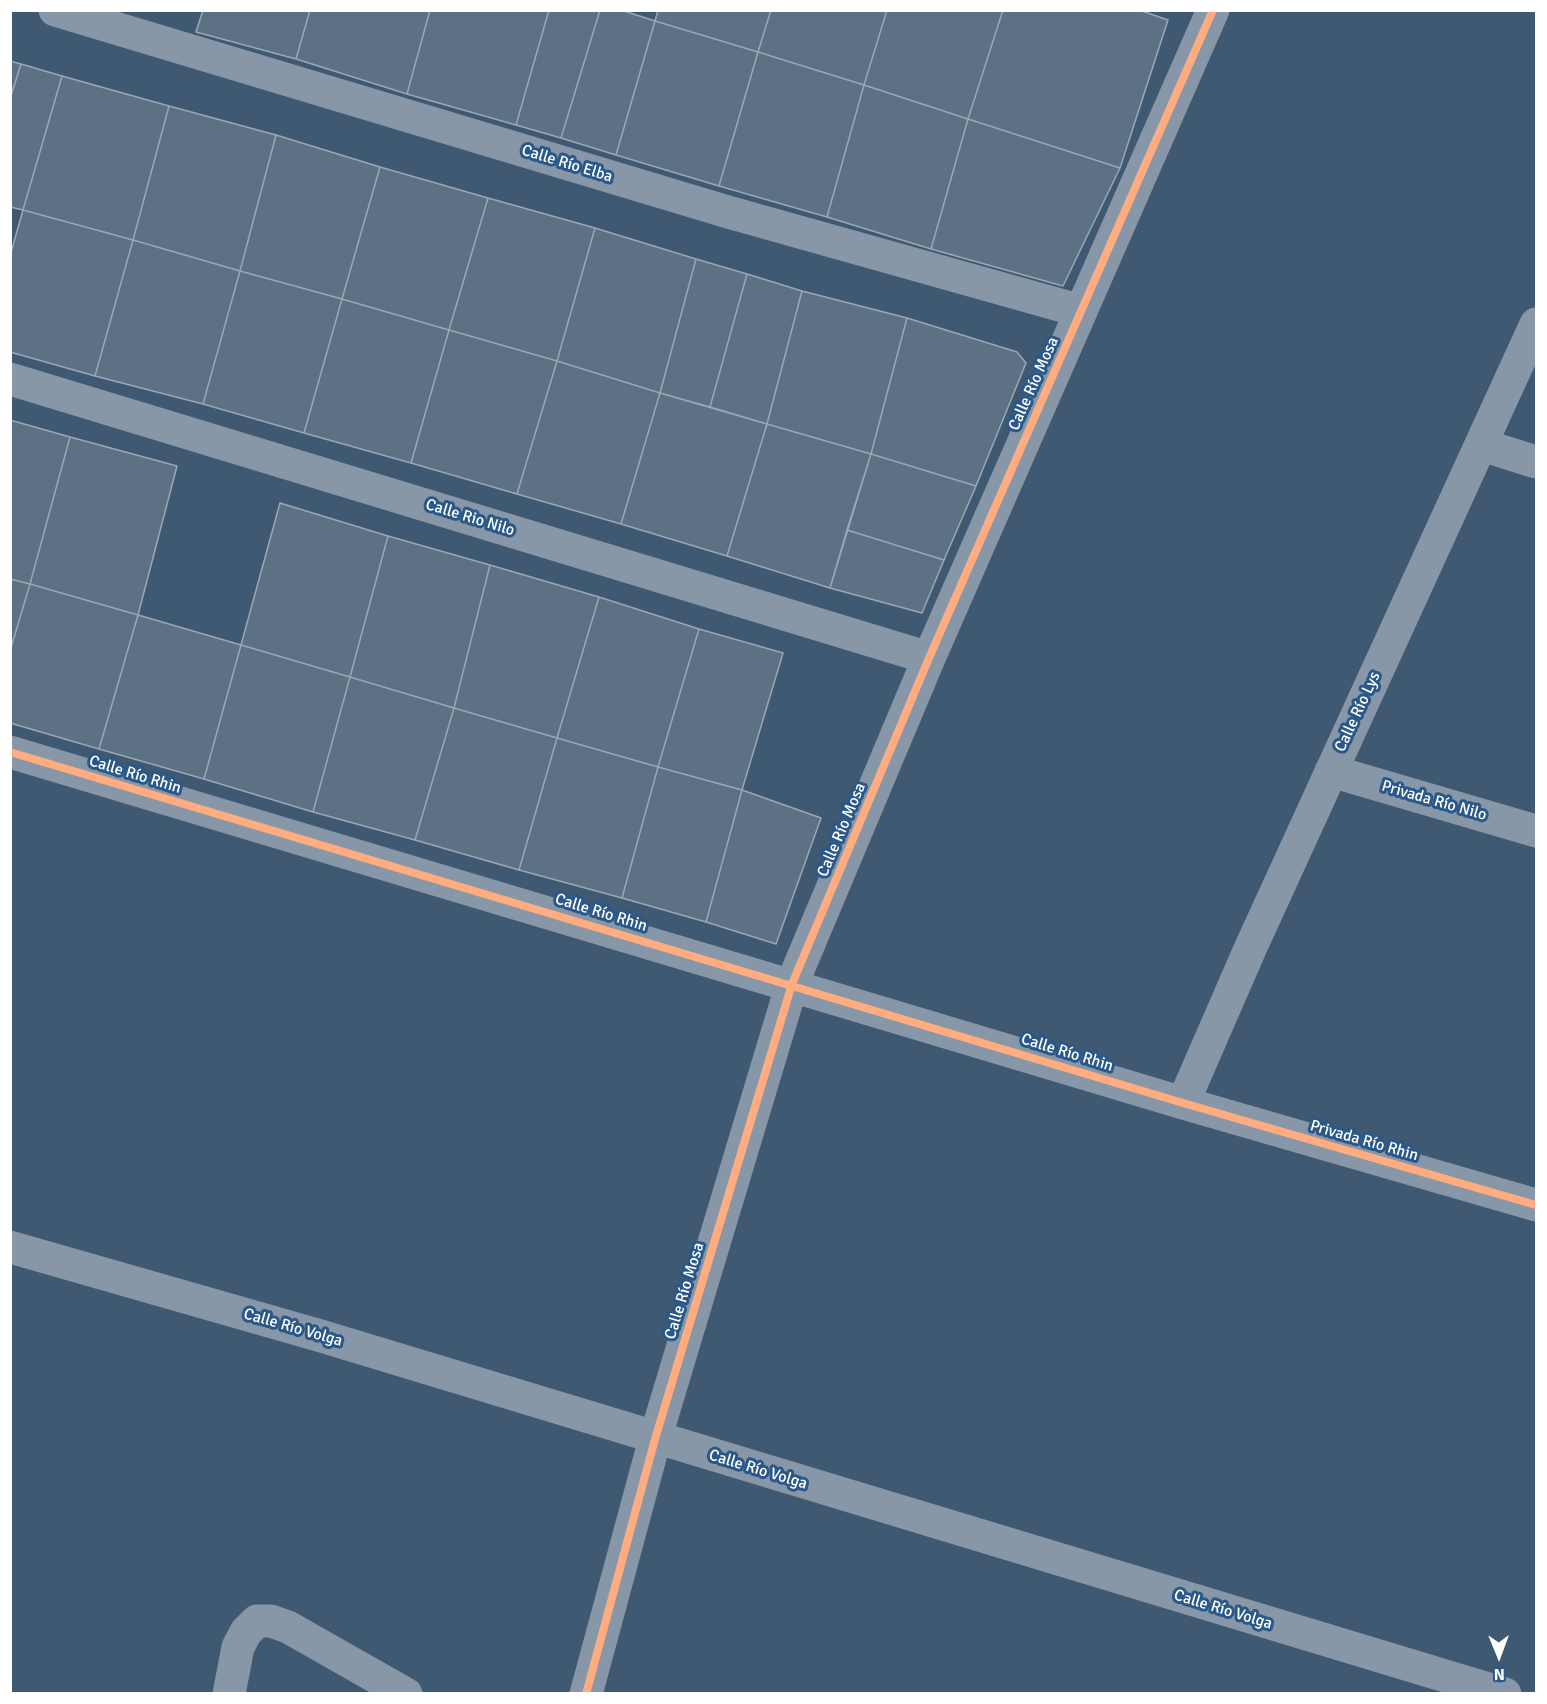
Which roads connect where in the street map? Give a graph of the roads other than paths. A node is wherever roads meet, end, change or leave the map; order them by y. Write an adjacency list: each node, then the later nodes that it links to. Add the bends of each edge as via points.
1 (55, 10): 3 (street, Calle Río Elba, via 717,209)
2 (1213, 10): 3 (street, Calle Río Mosa)
3 (1082, 311): 8 (street, Calle Río Mosa)
4 (1536, 324): 6 (street, Calle Río Lys)
5 (10, 379): 8 (street, Calle Rio Nilo)
6 (1482, 446): 7 (street); 10 (street, Calle Río Lys)
7 (1536, 462)
8 (929, 658): 12 (street, Calle Río Mosa)
9 (10, 752): 12 (street, Calle Río Rhin)
10 (1331, 771): 11 (street, Privada Río Nilo); 13 (street, Calle Río Lys)
11 (1536, 831)
12 (792, 984): 13 (street, Calle Río Rhin); 16 (street, Calle Río Mosa)
13 (1183, 1103): 14 (street, Privada Río Rhin)
14 (1536, 1205)
15 (10, 1247): 16 (street, Calle Río Volga)
16 (655, 1438): 19 (street, Calle Río Mosa); 20 (street, Calle Río Volga)
17 (229, 1694): 18 (street, via 238,1647 257,1621 288,1627)
18 (406, 1694)
19 (586, 1694)
20 (1505, 1694)

